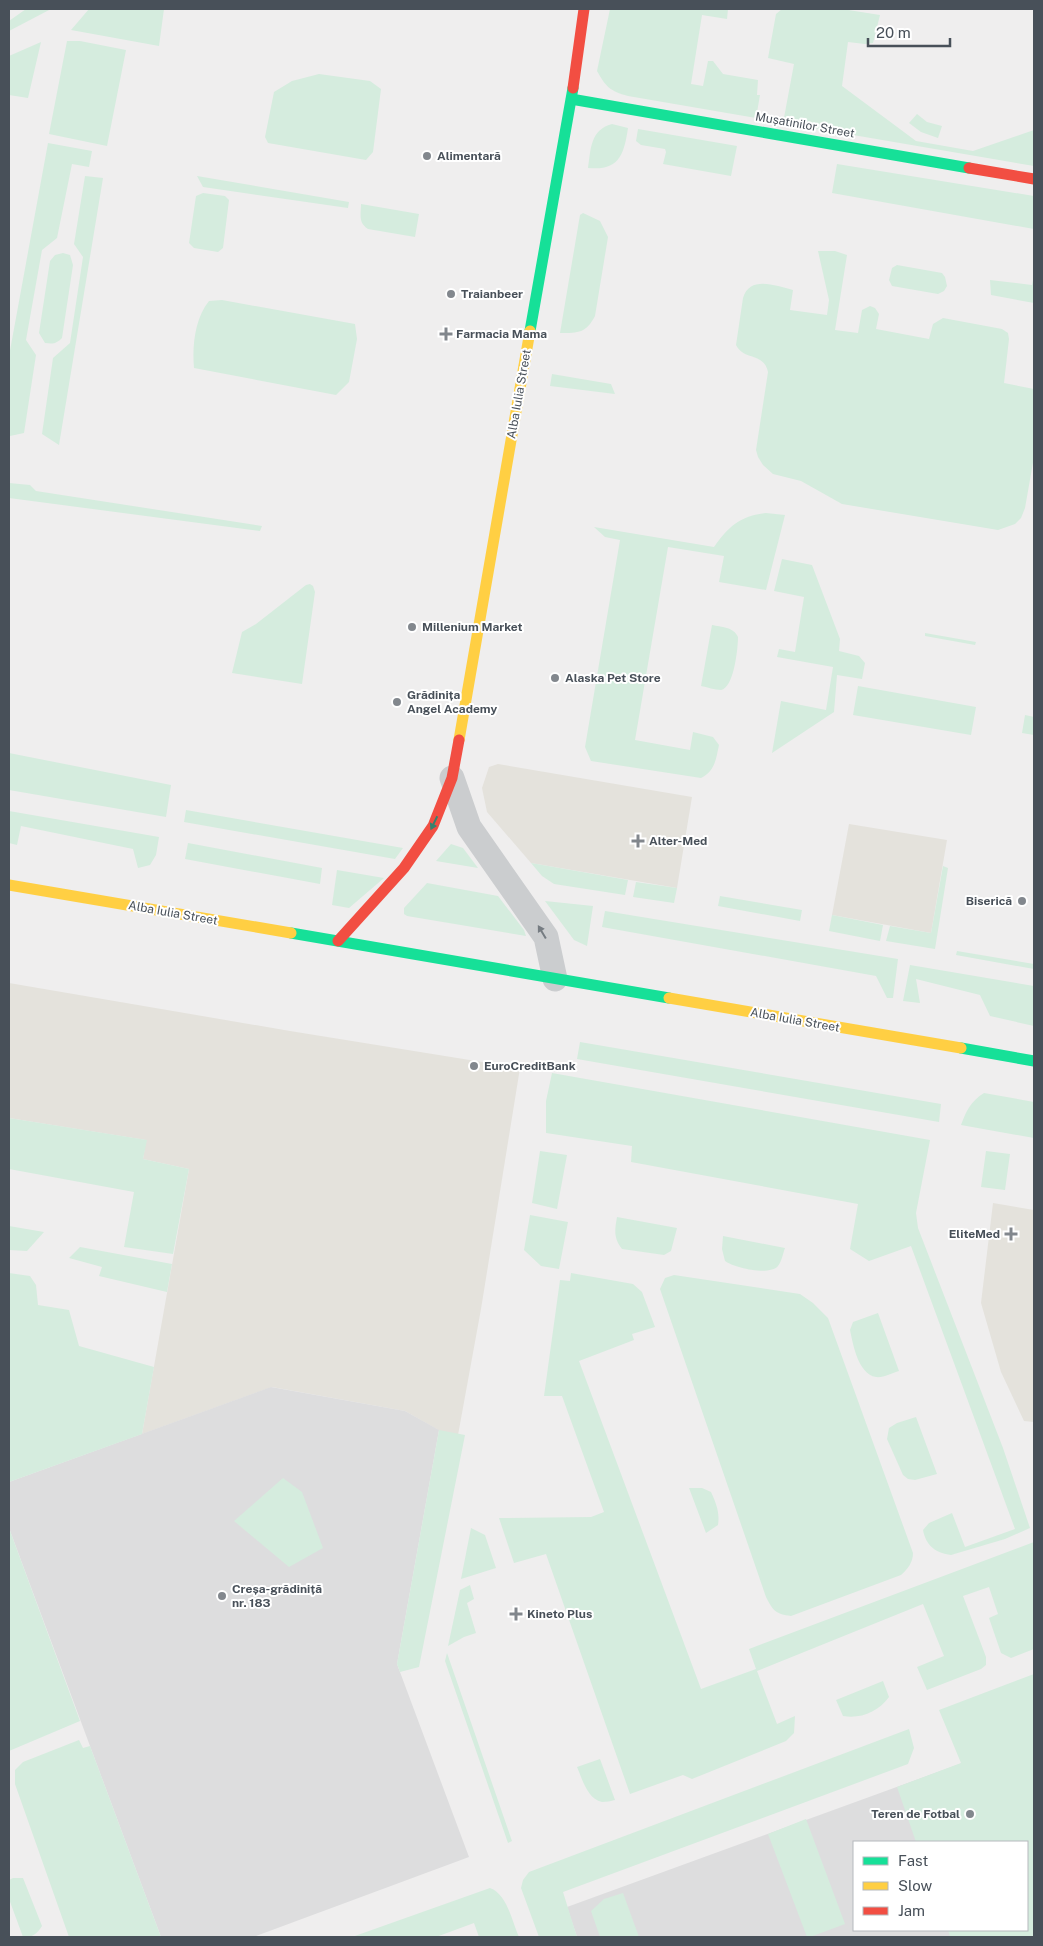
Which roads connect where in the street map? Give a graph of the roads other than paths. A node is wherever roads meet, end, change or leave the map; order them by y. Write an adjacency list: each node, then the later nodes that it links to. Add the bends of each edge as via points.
1 (584, 9): 2 (street, Alba Iulia Street)
2 (572, 99): 3 (street, Mușatinilor Street); 4 (street, Alba Iulia Street)
3 (1034, 179)
4 (452, 778): 6 (street, Alba Iulia Street, one-way to 6, via 433,826 404,868); 7 (street, Alba Iulia Street, one-way to 4, via 546,936 469,827)
5 (9, 885): 6 (street, Alba Iulia Street)
6 (338, 942): 7 (street, Alba Iulia Street)
7 (555, 979): 8 (street, Alba Iulia Street)
8 (1034, 1060)

